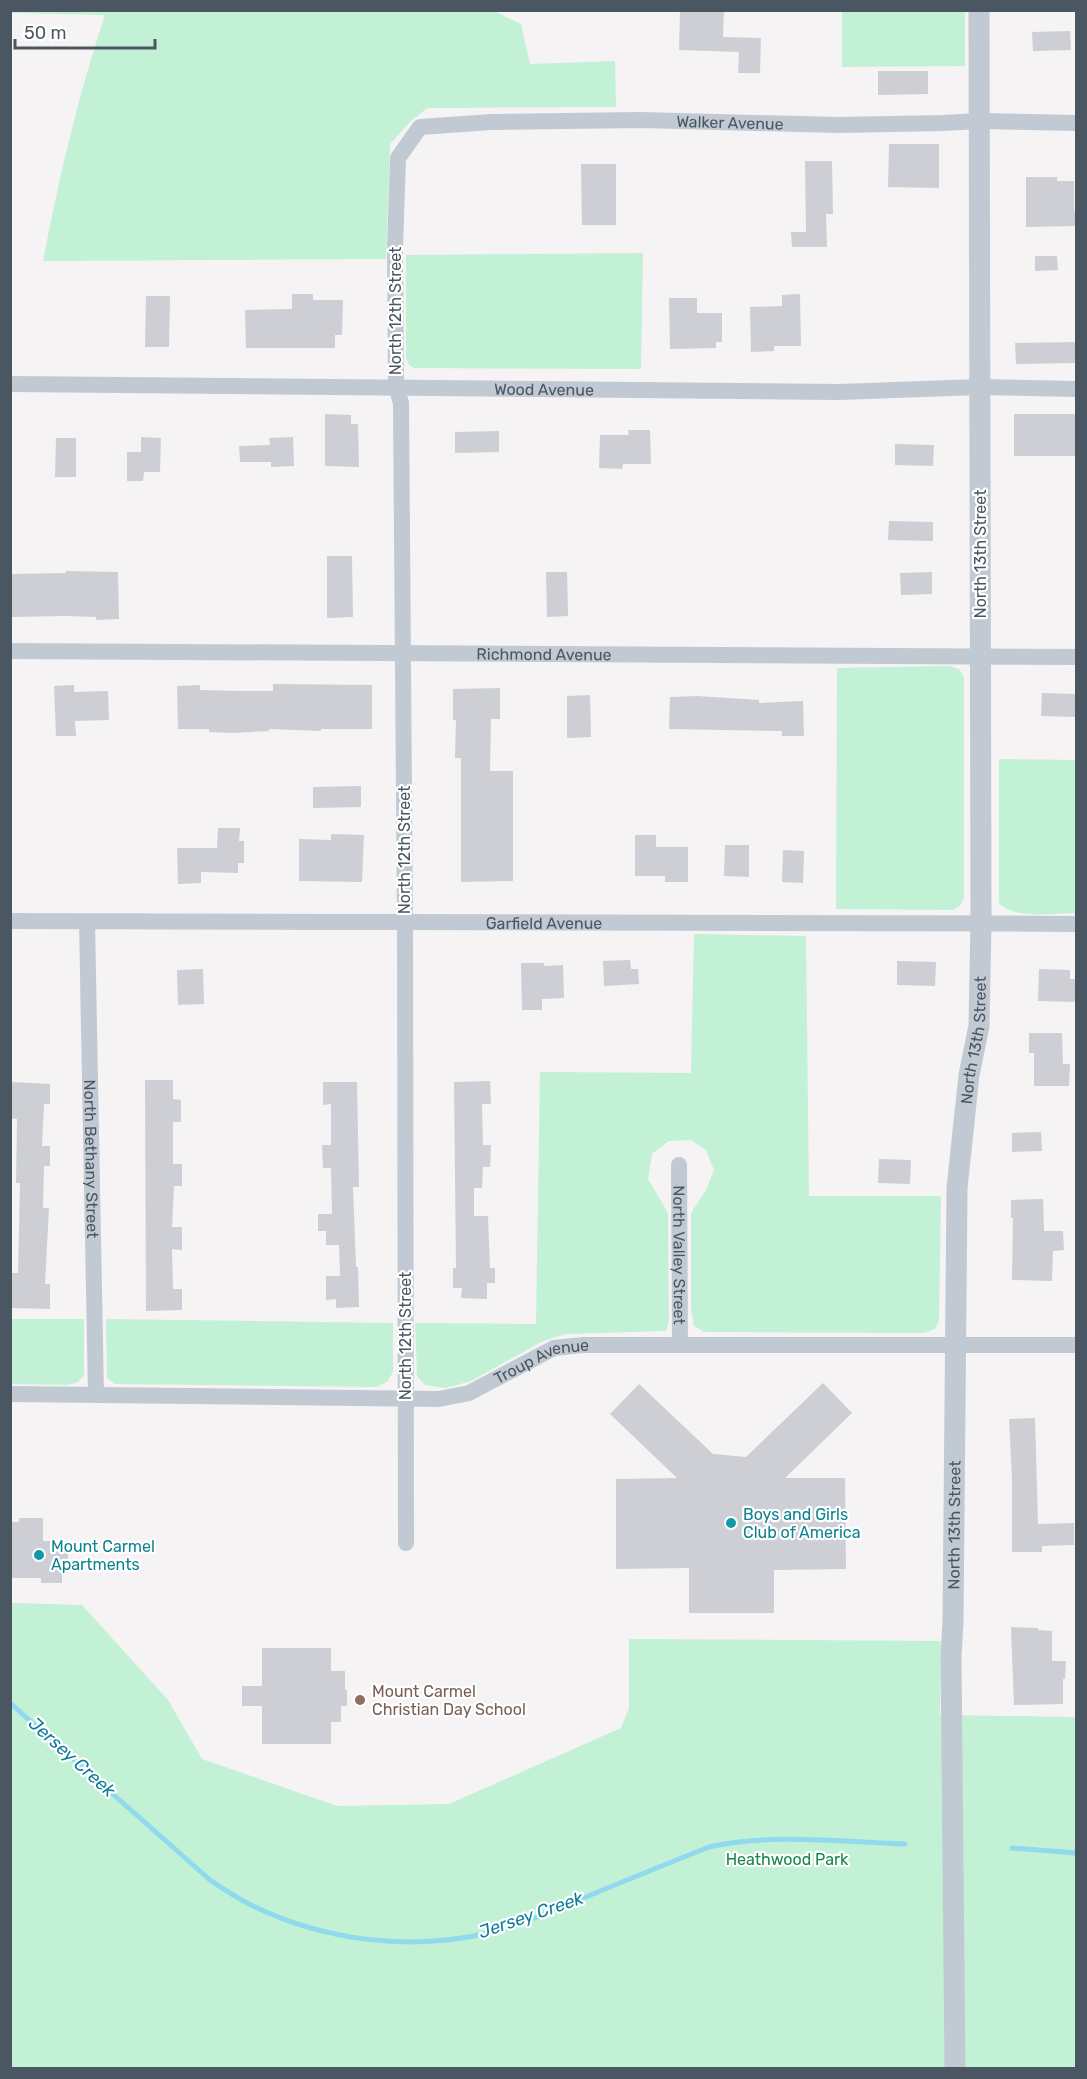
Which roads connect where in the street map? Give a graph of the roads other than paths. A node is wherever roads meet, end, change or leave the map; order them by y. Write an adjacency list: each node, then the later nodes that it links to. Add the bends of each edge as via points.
1 (979, 10): 2 (street, North 13th Street)
2 (978, 121): 3 (street, Walker Avenue); 4 (street, Walker Avenue, via 838,125 643,120 491,122 420,127); 7 (street, North 13th Street)
3 (1077, 123)
4 (398, 158): 6 (street, North 12th Street)
5 (10, 384): 6 (street, Wood Avenue)
6 (396, 386): 7 (street, Wood Avenue, via 839,392); 10 (street, North 12th Street, via 401,404)
7 (979, 387): 8 (street, Wood Avenue); 11 (street, North 13th Street)
8 (1077, 389)
9 (10, 651): 10 (street, Richmond Avenue)
10 (403, 654): 11 (street, Richmond Avenue); 16 (street, North 12th Street)
11 (981, 656): 12 (street, Richmond Avenue); 15 (street, North 13th Street)
12 (1077, 657)
13 (10, 921): 14 (street, Garfield Avenue)
14 (87, 922): 16 (street, Garfield Avenue); 23 (street, North Bethany Street)
15 (981, 923): 16 (street, Garfield Avenue); 17 (street, Garfield Avenue); 21 (street, North 13th Street, via 979,1026 969,1075 957,1188)
16 (405, 924): 24 (street, North 12th Street)
17 (1077, 924)
18 (679, 1165): 19 (street, North Valley Street)
19 (680, 1345): 21 (street, Troup Avenue); 24 (street, Troup Avenue, via 554,1348 469,1393 439,1399)
20 (1077, 1345): 21 (street, Troup Avenue)
21 (955, 1346): 26 (street, North 13th Street, via 951,1656)
22 (10, 1394): 23 (street, Troup Avenue)
23 (96, 1395): 24 (street, Troup Avenue)
24 (405, 1399): 25 (street, North 12th Street)
25 (406, 1543)
26 (955, 2068)

